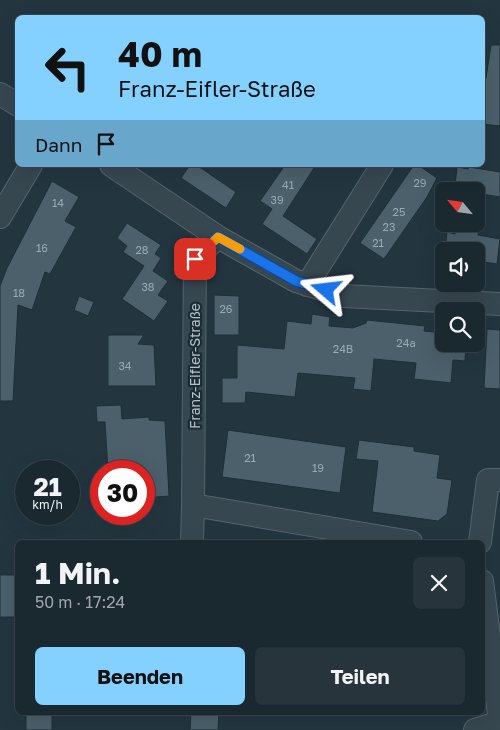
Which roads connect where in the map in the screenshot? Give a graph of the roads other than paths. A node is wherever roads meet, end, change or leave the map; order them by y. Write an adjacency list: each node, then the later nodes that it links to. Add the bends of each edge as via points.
1 (0, 94): 2 (street)
2 (15, 104)
3 (30, 167): 6 (street)
4 (113, 167): 7 (street)
5 (381, 167): 8 (street)
6 (0, 217)
7 (218, 237): 8 (street); 11 (street, Franz-Eifler-Straße, via 195,259)
8 (307, 285): 9 (street, via 344,296)
9 (500, 304)
10 (500, 480): 14 (street, via 488,480)
11 (193, 505): 12 (street, Franz-Eifler-Straße); 13 (street)
12 (192, 540)
13 (399, 540)
14 (480, 540)
15 (485, 604): 16 (street)
16 (500, 722): 17 (street)
17 (475, 730)

